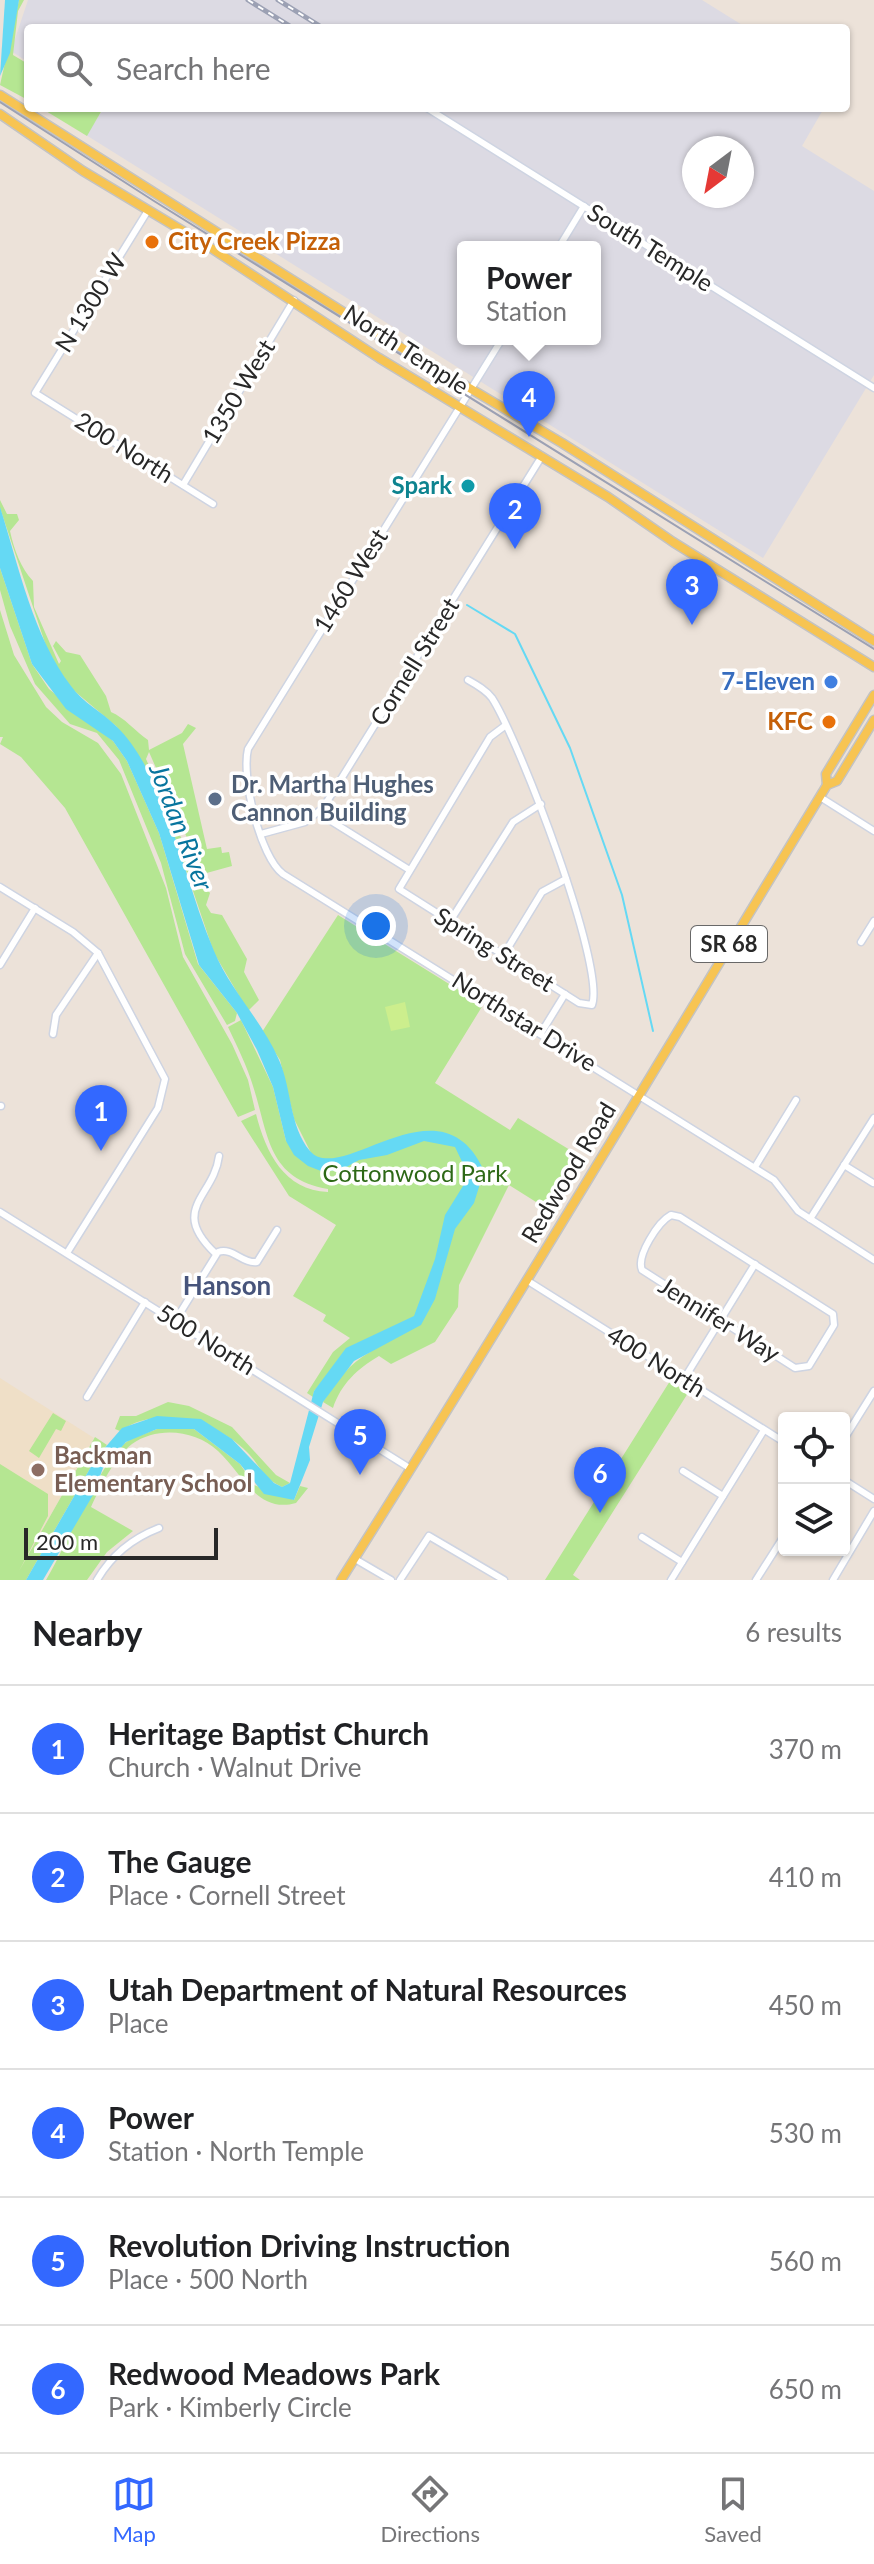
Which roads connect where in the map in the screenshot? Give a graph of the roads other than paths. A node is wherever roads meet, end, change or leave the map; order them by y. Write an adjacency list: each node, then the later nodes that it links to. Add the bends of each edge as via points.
1 (1, 96): 2 (main road, North Temple)
2 (24, 111)
3 (26, 112): 11 (main road, North Temple)
4 (433, 112): 6 (street, South Temple)
5 (0, 114): 7 (main road, North Temple)
6 (584, 206): 8 (street); 12 (street, South Temple)
7 (147, 212): 9 (main road, North Temple); 13 (street, N 1300 W)
8 (563, 241)
9 (294, 300): 14 (main road, North Temple); 16 (street, 1350 West)
10 (498, 345): 11 (street, 1460 West)
11 (473, 388): 14 (street, 1460 West); 18 (main road, North Temple)
12 (874, 388)
13 (35, 393): 16 (street, 200 North)
14 (460, 408): 15 (main road, North Temple); 29 (street, 1460 West, via 248,749 248,784)
15 (542, 456): 19 (main road, North Temple); 29 (street, Cornell Street, via 323,808 305,822)
16 (183, 485): 17 (street, 200 North)
17 (213, 504)
18 (874, 641)
19 (874, 667)
20 (468, 680): 23 (street, via 490,695)
21 (874, 695): 24 (main road, Redwood Road / SR 68, via 826,774)
22 (874, 720): 24 (main road, Redwood Road / SR 68, via 837,781)
23 (506, 725): 26 (street); 30 (street, via 490,737)
24 (827, 785): 25 (main road, Redwood Road / SR 68)
25 (820, 797): 28 (street); 43 (main road, Redwood Road / SR 68)
26 (541, 804): 31 (street); 35 (street, via 513,822)
27 (331, 821): 30 (street)
28 (874, 831)
29 (261, 834): 41 (street, Northstar Drive, via 266,854 278,870)
30 (408, 869): 35 (street, Spring Street, via 399,889)
31 (566, 879): 38 (street, via 545,890); 40 (street, Spring Street, via 594,992 592,1005)
32 (0, 887): 33 (street)
33 (35, 908): 37 (street); 39 (street)
34 (874, 921): 36 (street)
35 (449, 923): 38 (street, Spring Street)
36 (861, 942)
37 (98, 953): 42 (street, via 56,1015); 53 (street, via 160,1065 165,1086 158,1108)
38 (503, 956): 40 (street, Spring Street)
39 (0, 965)
40 (565, 994): 41 (street)
41 (541, 1033): 43 (street, Northstar Drive)
42 (53, 1034)
43 (640, 1094): 48 (street, Northstar Drive); 57 (main road, Redwood Road / SR 68)
44 (796, 1100): 48 (street)
45 (874, 1118): 47 (street)
46 (219, 1156): 54 (street, via 195,1213 201,1238)
47 (844, 1165): 49 (street); 51 (street)
48 (755, 1167): 51 (street, Northstar Drive, via 778,1182 794,1207)
49 (873, 1183)
50 (0, 1212): 53 (street, 500 North)
51 (810, 1219): 55 (street, Northstar Drive)
52 (277, 1230): 54 (street, via 257,1262 227,1251)
53 (67, 1253): 58 (street, 500 North)
54 (216, 1254): 59 (street)
55 (874, 1260)
56 (755, 1264): 60 (street); 60 (street, Jennifer Way, via 835,1319 811,1364 802,1369); 60 (street, Jennifer Way, via 671,1215 641,1256 641,1268)
57 (528, 1281): 61 (street, 400 North); 67 (main road, Redwood Road / SR 68)
58 (145, 1302): 59 (street, 500 North); 63 (street)
59 (175, 1321): 67 (street, 500 North)
60 (720, 1321): 61 (street)
61 (684, 1379): 65 (street, 400 North)
62 (874, 1391): 64 (street)
63 (87, 1397)
64 (850, 1429)
65 (764, 1430): 66 (street, 400 North); 70 (street)
66 (778, 1438)
67 (411, 1469): 76 (main road, Redwood Road / SR 68)
68 (683, 1471): 70 (street)
69 (850, 1484): 71 (street)
70 (723, 1496): 77 (street)
71 (874, 1499)
72 (874, 1511): 85 (street)
73 (159, 1528): 78 (street, via 142,1534 115,1556)
74 (642, 1537): 77 (street)
75 (778, 1545): 84 (street)
76 (355, 1559): 79 (main road, Redwood Road / SR 68); 80 (street)
77 (682, 1562): 83 (street)
78 (97, 1580)
79 (341, 1580)
80 (391, 1580)
81 (400, 1580): 82 (street, via 429,1536)
82 (504, 1580)
83 (671, 1580)
84 (756, 1580)
85 (833, 1580)

